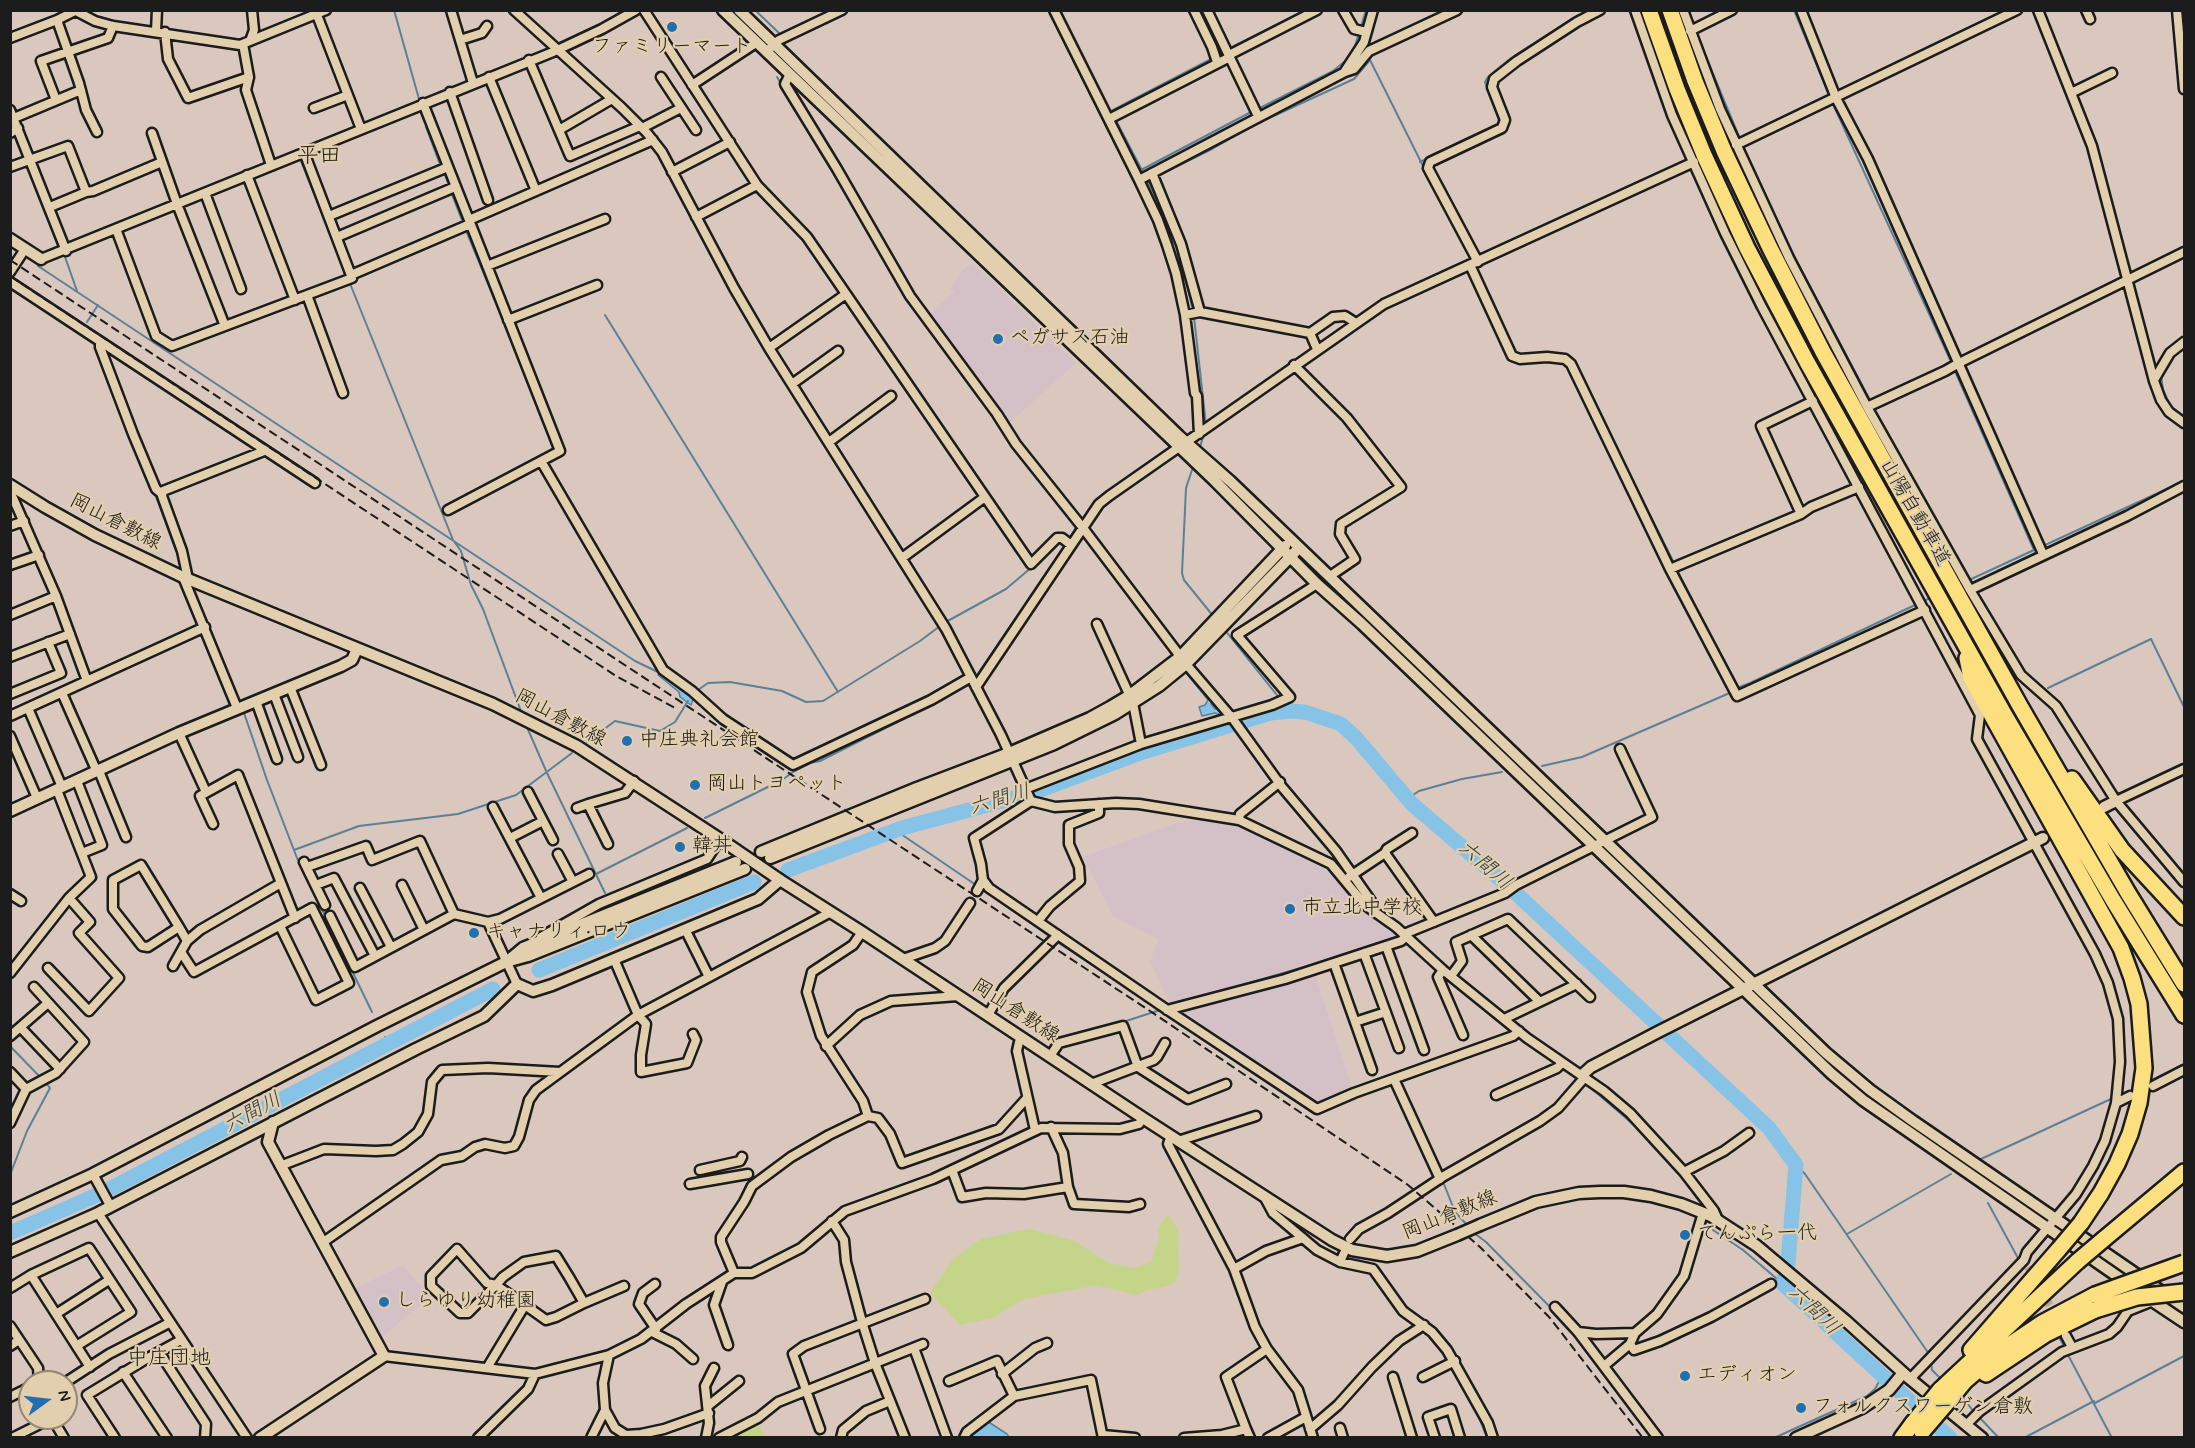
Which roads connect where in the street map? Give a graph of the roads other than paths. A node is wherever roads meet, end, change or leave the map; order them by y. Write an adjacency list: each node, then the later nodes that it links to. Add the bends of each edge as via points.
1 (157, 10): 33 (street)
2 (252, 10): 38 (street, via 254,30)
3 (451, 10): 37 (street)
4 (514, 10): 41 (street)
5 (636, 10): 41 (street)
6 (644, 10): 53 (street)
7 (723, 10): 39 (street)
8 (739, 10): 40 (street)
9 (842, 10): 40 (street)
10 (1054, 10): 67 (street)
11 (1194, 10): 44 (street)
12 (1207, 10): 43 (street)
13 (1317, 10): 43 (street)
14 (1343, 10): 34 (street, via 1354,29)
15 (1373, 10): 34 (street)
16 (1457, 10): 46 (street, via 1369,51 1354,69)
17 (1600, 10): 107 (street, via 1494,78 1492,87 1505,120 1502,128 1430,162 1428,168)
18 (1635, 10): 81 (street, via 1672,115)
19 (1649, 10): 188 (highway, 山陽自動車道, via 1704,155 1748,248 1857,454 1964,643)
20 (1670, 10): 184 (highway, 山陽自動車道, via 1724,151 1770,248 1829,363)
21 (1683, 10): 32 (street)
22 (1732, 10): 32 (street)
23 (1801, 10): 61 (street)
24 (2017, 10): 61 (street)
25 (2038, 10): 57 (street)
26 (2177, 10): 35 (street)
27 (74, 11): 29 (street); 30 (street)
28 (321, 13): 38 (street); 58 (street)
29 (57, 20): 36 (street); 42 (street)
30 (113, 26): 33 (street); 42 (street, via 108,38)
31 (487, 26): 37 (street, via 482,33)
32 (1693, 29): 77 (street)
33 (160, 31): 38 (street, via 240,45); 48 (street, via 168,59 188,98)
34 (1362, 31): 46 (street, via 1357,56)
35 (2182, 34): 54 (street)
36 (10, 38)
37 (460, 40): 52 (street)
38 (246, 42): 48 (street)
39 (756, 43): 40 (street); 53 (street)
40 (770, 48): 50 (street); 140 (street)
41 (558, 49): 45 (street); 59 (street)
42 (68, 51): 55 (street); 60 (street, via 41,61)
43 (1228, 53): 44 (street); 65 (street)
44 (1215, 58): 67 (street)
45 (529, 60): 49 (street); 71 (street)
46 (1345, 72): 65 (street)
47 (2112, 73): 57 (street)
48 (249, 76): 82 (street, via 246,90)
49 (489, 76): 52 (street); 90 (street)
50 (789, 76): 140 (street); 153 (street, via 784,84 910,296)
51 (661, 77): 64 (street)
52 (473, 83): 56 (street)
53 (692, 85): 76 (street)
54 (2184, 89)
55 (81, 90): 60 (street); 73 (street)
56 (450, 92): 62 (street); 93 (street)
57 (2071, 93): 111 (street, via 2092,146)
58 (348, 95): 63 (street); 69 (street)
59 (612, 99): 68 (street); 71 (street)
60 (56, 100): 66 (street)
61 (1833, 100): 77 (street); 129 (street, via 1868,159)
62 (423, 103): 69 (street); 84 (street)
63 (314, 108)
64 (681, 108): 68 (street); 72 (street)
65 (1256, 112): 87 (street)
66 (12, 114): 70 (street)
67 (1112, 117): 87 (street)
68 (641, 127): 71 (street, via 570,156); 75 (street)
69 (361, 129): 78 (street)
70 (15, 130): 79 (street)
71 (559, 130)
72 (696, 130)
73 (96, 132)
74 (152, 133): 80 (street)
75 (653, 140): 85 (street); 90 (street)
76 (730, 142): 85 (street); 88 (street)
77 (1740, 144): 135 (street, via 1794,267)
78 (304, 152): 82 (street); 96 (street)
79 (29, 161): 83 (street); 91 (street, via 68,146); 95 (street)
80 (162, 162): 91 (street); 94 (street)
81 (1694, 162): 107 (street); 134 (street, via 1741,264)
82 (271, 165): 86 (street)
83 (10, 167)
84 (444, 168): 89 (street); 96 (street)
85 (672, 172): 97 (street)
86 (247, 175): 92 (street); 117 (street)
87 (1145, 176): 118 (street); 118 (street, via 1181,244)
88 (757, 185): 97 (street); 115 (street, via 799,227)
89 (452, 188): 99 (street); 101 (street)
90 (536, 191): 99 (street)
91 (86, 192): 95 (street)
92 (205, 193): 94 (street); 114 (street)
93 (489, 200)
94 (177, 204): 100 (street); 121 (street)
95 (50, 207): 104 (street)
96 (329, 216): 101 (street)
97 (696, 217): 125 (street)
98 (605, 219): 108 (street)
99 (467, 224): 108 (street); 110 (street)
100 (116, 230): 104 (street); 121 (street, via 156,336 172,346)
101 (337, 237): 110 (street)
102 (10, 239): 103 (street)
103 (25, 249): 106 (street); 109 (street)
104 (64, 252): 106 (street)
105 (2184, 252): 111 (street)
106 (41, 259)
107 (1474, 264): 120 (street, via 1384,304); 161 (street, via 1512,356 1565,359 1571,364)
108 (487, 266): 119 (street)
109 (10, 272)
110 (349, 278): 116 (street)
111 (2127, 281): 129 (street); 130 (street)
112 (10, 282): 123 (street)
113 (597, 285): 119 (street)
114 (241, 289)
115 (846, 294): 125 (street); 148 (street)
116 (306, 296): 117 (street); 132 (street)
117 (295, 300): 121 (street)
118 (1193, 313): 122 (street); 137 (street, via 1194,393)
119 (508, 320): 141 (street, via 559,448)
120 (1356, 323): 122 (street, via 1346,316 1333,317); 126 (street)
121 (225, 326)
122 (1310, 333): 126 (street)
123 (100, 342): 139 (street); 147 (street, via 133,434 156,489)
124 (2184, 342): 130 (street, via 2170,353)
125 (769, 348): 131 (street)
126 (1317, 349): 128 (street)
127 (838, 351): 131 (street)
128 (1294, 365): 137 (street); 162 (street, via 1347,418 1401,487 1341,524 1340,534 1355,559)
129 (1955, 365): 135 (street); 156 (street)
130 (2154, 381): 136 (street, via 2169,412)
131 (792, 384): 138 (street)
132 (343, 393)
133 (891, 396): 138 (street)
134 (1813, 401): 145 (street); 150 (street, via 1761,426)
135 (1871, 406): 165 (street)
136 (2184, 423)
137 (1200, 433): 140 (street)
138 (829, 442): 159 (street)
139 (264, 451): 142 (street); 147 (street)
140 (1192, 453): 153 (street, via 1109,496); 155 (street); 157 (street)
141 (543, 463): 149 (street); 177 (street, via 663,670 723,719 793,765)
142 (315, 483)
143 (10, 485): 163 (street, 岡山倉敷線, via 95,535)
144 (2184, 486): 156 (street, via 2127,516)
145 (1859, 487): 150 (street); 167 (street)
146 (10, 491): 151 (street)
147 (162, 494): 163 (street, via 182,551)
148 (986, 497): 154 (street, via 1030,564 1058,538); 159 (street)
149 (448, 510)
150 (1801, 514): 161 (street)
151 (24, 521): 152 (street); 158 (street)
152 (10, 526)
153 (1081, 530): 154 (street); 175 (street)
154 (1068, 543): 177 (street)
155 (1295, 543): 157 (street); 162 (street)
156 (2041, 550): 165 (street)
157 (1286, 553): 164 (street); 175 (street)
158 (39, 555): 160 (street); 166 (street)
159 (902, 558): 177 (street)
160 (10, 565)
161 (1674, 567): 167 (street, via 1737,696)
162 (1330, 576): 223 (street)
163 (186, 578): 170 (street); 173 (street, 岡山倉敷線)
164 (1317, 584): 189 (street, via 1237,635 1290,697); 226 (street)
165 (1966, 585): 208 (street, via 2020,675 2056,706)
166 (56, 596): 168 (street); 171 (street)
167 (1922, 605): 224 (street, via 1980,715 1977,739)
168 (10, 615)
169 (1097, 624): 182 (street)
170 (205, 627): 176 (street); 186 (street)
171 (70, 634): 172 (street); 176 (street)
172 (48, 642): 174 (street); 180 (street, via 61,673)
173 (357, 649): 178 (street, via 352,660); 201 (street, 岡山倉敷線, via 517,715)
174 (10, 657)
175 (1183, 660): 182 (street); 189 (street)
176 (87, 681): 179 (street)
177 (973, 681): 195 (street)
178 (290, 687): 181 (street); 197 (street)
179 (62, 693): 185 (street); 199 (street)
180 (10, 694)
181 (273, 694): 183 (street); 194 (street)
182 (1131, 699): 192 (street); 195 (street, via 1096,724)
183 (256, 701): 186 (street); 196 (street)
184 (2020, 706): 249 (highway, via 2122,850); 282 (highway, 山陽自動車道)
185 (28, 708): 187 (street); 203 (street)
186 (237, 708): 190 (street)
187 (10, 716)
188 (1999, 717): 293 (highway, 山陽自動車道); 421 (highway, bridge, via 2128,968 2139,1004 2144,1068 2130,1134 2101,1193 2082,1223 1952,1372)
189 (1232, 718): 192 (street); 202 (street)
190 (179, 733): 199 (street); 204 (street)
191 (10, 736): 207 (street)
192 (1141, 744): 206 (street)
193 (1620, 749): 223 (street, via 1652,817)
194 (298, 757)
195 (1010, 757): 206 (street); 230 (street)
196 (277, 759)
197 (321, 765)
198 (2184, 768): 208 (street)
199 (98, 771): 200 (street); 219 (street)
200 (77, 781): 203 (street); 227 (street, via 102,845)
201 (634, 782): 209 (street, via 625,793); 221 (street, 岡山倉敷線)
202 (1278, 783): 215 (street, via 1240,814); 232 (street)
203 (59, 788): 207 (street); 227 (street)
204 (206, 792): 217 (street, via 200,796); 236 (street, via 238,775)
205 (528, 792): 216 (street)
206 (1028, 794): 210 (street, via 1055,807); 251 (street, via 974,838 980,886)
207 (37, 798): 214 (street)
208 (2116, 801): 212 (street); 235 (street)
209 (588, 804): 213 (street); 225 (street)
210 (1100, 804): 215 (street, via 1138,804); 251 (street, via 1099,813 1069,825 1069,844 1079,867 1080,881)
211 (493, 807): 220 (street)
212 (2104, 807)
213 (577, 808)
214 (10, 811)
215 (1239, 820): 232 (street, via 1331,864)
216 (543, 821): 220 (street); 222 (street)
217 (213, 824)
218 (1412, 833): 228 (street)
219 (126, 837)
220 (510, 838): 242 (street)
221 (720, 839): 233 (street, 岡山倉敷線); 265 (street, via 707,859 599,904)
222 (553, 840)
223 (1603, 840): 226 (street); 281 (street)
224 (2039, 841): 281 (street); 323 (street, via 2108,983 2120,1042)
225 (608, 844)
226 (1592, 845): 253 (street, via 1504,893); 284 (street)
227 (82, 853): 241 (street, via 91,877)
228 (1385, 853): 232 (street); 253 (street)
229 (558, 854): 234 (street)
230 (765, 855)
231 (589, 874): 234 (street)
232 (1349, 877): 260 (street, via 1360,900)
233 (780, 880): 246 (street, 岡山倉敷線); 257 (street, via 758,899)
234 (573, 882): 242 (street)
235 (2184, 882)
236 (281, 883): 250 (street); 262 (street)
237 (316, 885): 245 (street); 247 (street, via 305,865 366,846 372,860 420,841); 268 (street, via 334,878)
238 (402, 885): 256 (street)
239 (360, 888): 264 (street)
240 (10, 894): 243 (street)
241 (69, 898): 274 (street, via 90,922 79,933 119,978 89,1011); 276 (street)
242 (541, 898): 252 (street)
243 (21, 901)
244 (970, 903): 270 (street, via 945,940 935,948)
245 (325, 905)
246 (831, 912): 258 (street, 岡山倉敷線); 278 (street)
247 (454, 914): 252 (street); 256 (street)
248 (330, 916): 268 (street, via 355,967)
249 (2184, 917)
250 (295, 918): 254 (street); 254 (street, via 312,908 349,983 316,1000)
251 (1038, 921): 261 (street)
252 (488, 922): 271 (street)
253 (1434, 922): 260 (street)
254 (280, 926): 266 (street, via 194,972)
255 (179, 927): 255 (street, via 141,865 114,880 113,909 142,946 148,947); 262 (street)
256 (424, 930): 264 (street)
257 (685, 930): 269 (street); 278 (street)
258 (862, 932): 270 (street, 岡山倉敷線); 303 (street, via 853,945 818,966 810,977 809,1002)
259 (1471, 935): 277 (street, via 1456,942 1462,961); 280 (street, via 1508,920); 287 (street)
260 (1404, 937): 263 (street); 275 (street)
261 (1055, 938): 289 (street); 292 (street, via 1004,988)
262 (187, 940): 266 (street)
263 (1386, 946): 267 (street); 305 (street)
264 (391, 947): 268 (street)
265 (523, 948): 271 (street); 271 (street, via 740,866)
266 (181, 952): 273 (street)
267 (1364, 953): 272 (street); 290 (street)
268 (375, 956)
269 (614, 959): 279 (street, via 540,989); 291 (street)
270 (903, 959): 285 (street, 岡山倉敷線)
271 (506, 962): 279 (street); 340 (street)
272 (1334, 963): 289 (street); 295 (street)
273 (173, 966)
274 (48, 968)
275 (1442, 972): 277 (street); 299 (street, via 1438,977)
276 (10, 974)
277 (1451, 976): 294 (street)
278 (709, 977): 291 (street)
279 (517, 984): 328 (street, via 484,1016)
280 (1577, 984): 286 (street); 287 (street)
281 (1754, 984): 284 (street); 352 (street, via 1870,1090)
282 (2184, 984)
283 (34, 987): 288 (street)
284 (1743, 990): 315 (street, via 1591,1067); 355 (street, via 1863,1100)
285 (958, 996): 292 (street, 岡山倉敷線); 303 (street, via 891,1001 860,1015)
286 (1590, 997)
287 (1539, 1001): 294 (street)
288 (48, 1003): 296 (street); 309 (street, via 84,1042)
289 (1165, 1009): 314 (street, via 1317,1109)
290 (1386, 1012): 295 (street); 304 (street)
291 (638, 1015): 297 (street, via 646,1024 641,1072 687,1063 696,1040); 313 (street)
292 (988, 1015): 301 (street, 岡山倉敷線)
293 (2184, 1015)
294 (1504, 1019): 298 (street)
295 (1355, 1022): 310 (street)
296 (21, 1028): 300 (street); 309 (street)
297 (693, 1034)
298 (1516, 1034): 307 (street); 314 (street)
299 (1463, 1035)
300 (10, 1036)
301 (1023, 1038): 306 (street, 岡山倉敷線); 322 (street, via 1017,1051)
302 (1165, 1043): 308 (street, via 1157,1057)
303 (826, 1046): 324 (street, via 863,1101)
304 (1399, 1048)
305 (1424, 1050)
306 (1050, 1056): 308 (street, via 1059,1043 1123,1026); 316 (street, 岡山倉敷線)
307 (1559, 1065): 315 (street); 320 (street)
308 (1138, 1067): 316 (street); 317 (street, via 1188,1099)
309 (60, 1069): 319 (street)
310 (1371, 1070)
311 (2184, 1070): 318 (street)
312 (10, 1072): 319 (street)
313 (561, 1072): 335 (street, via 441,1070 432,1082 428,1114 418,1132 393,1150 324,1149); 358 (street, via 529,1100 514,1146 485,1144 462,1156 441,1160)
314 (1394, 1079): 342 (street)
315 (1583, 1079): 338 (street, via 1630,1113); 342 (street, via 1549,1115)
316 (1091, 1084): 327 (street, 岡山倉敷線)
317 (1226, 1084)
318 (2153, 1086)
319 (26, 1089): 326 (street)
320 (1496, 1095)
321 (2130, 1096): 323 (street)
322 (1027, 1098): 324 (street, via 999,1129 902,1163 890,1134 878,1118); 330 (street)
323 (2116, 1099): 352 (street, via 2105,1141 2093,1166)
324 (868, 1116): 344 (street, via 791,1157)
325 (1256, 1116): 333 (street)
326 (12, 1117)
327 (1143, 1118): 329 (street, via 1139,1124 1120,1129); 333 (street, 岡山倉敷線)
328 (273, 1122): 332 (street); 334 (street)
329 (1051, 1127): 330 (street); 345 (street, via 1063,1153)
330 (1035, 1130): 337 (street)
331 (1749, 1133): 338 (street)
332 (243, 1137): 334 (street); 347 (street)
333 (1174, 1138): 346 (street, 岡山倉敷線); 361 (street, via 1168,1144)
334 (268, 1142): 335 (street)
335 (280, 1166): 358 (street)
336 (700, 1170): 341 (street, via 740,1161 741,1155)
337 (952, 1170): 345 (street, via 962,1197); 354 (street, via 852,1208)
338 (1684, 1172): 353 (street)
339 (2184, 1172): 421 (highway, bridge, via 2078,1262)
340 (93, 1174): 347 (street); 349 (street)
341 (748, 1174): 343 (street); 344 (street)
342 (1441, 1178): 357 (street, via 1359,1229)
343 (690, 1184)
344 (752, 1186): 362 (street, via 721,1237)
345 (1068, 1187): 348 (street, via 1074,1204)
346 (1265, 1197): 351 (street, 岡山倉敷線, bridge, via 1352,1250 1393,1255 1417,1251 1536,1202 1579,1193 1652,1196); 356 (street, via 1273,1213)
347 (109, 1203): 350 (street)
348 (1140, 1204)
349 (10, 1212)
350 (98, 1213): 359 (street); 382 (street)
351 (1703, 1213): 353 (street, 岡山倉敷線); 387 (street, via 1684,1276 1657,1314)
352 (2056, 1219): 355 (street); 377 (street)
353 (1718, 1220): 417 (street, 岡山倉敷線, via 1757,1246 1846,1321)
354 (832, 1221): 362 (street, via 786,1257 752,1273); 380 (street, via 844,1240)
355 (2048, 1228): 373 (street); 417 (street, via 2027,1252 2024,1263 1930,1359)
356 (1303, 1238): 361 (street, via 1266,1251); 383 (street, via 1317,1250 1373,1269 1403,1311)
357 (1350, 1239)
358 (322, 1243): 402 (street)
359 (10, 1252)
360 (2184, 1263): 374 (highway, bridge)
361 (1234, 1269): 398 (street)
362 (734, 1272): 365 (street)
363 (31, 1275): 364 (street, via 89,1248); 370 (street); 379 (street)
364 (110, 1280): 379 (street); 394 (street, via 131,1312)
365 (722, 1281): 385 (street); 395 (street, via 714,1305)
366 (655, 1284): 385 (street, via 643,1293 639,1304)
367 (1771, 1284): 393 (street, via 1660,1341 1634,1350)
368 (496, 1285): 368 (street, via 468,1313 460,1313 431,1286 431,1276 457,1249 487,1283); 375 (street, via 524,1262 556,1256); 376 (street)
369 (624, 1286): 375 (street)
370 (10, 1288)
371 (2184, 1292): 374 (highway, bridge)
372 (926, 1299): 380 (street)
373 (2153, 1301): 381 (street); 399 (street, via 2128,1311 2109,1334)
374 (2095, 1302): 421 (highway, via 2042,1323)
375 (584, 1303): 376 (street, via 546,1320)
376 (525, 1305): 408 (street)
377 (2184, 1307)
378 (1555, 1308): 386 (street)
379 (56, 1314): 394 (street)
380 (862, 1322): 405 (street); 420 (street, via 793,1354)
381 (2184, 1322)
382 (169, 1323): 390 (street); 406 (street)
383 (1424, 1325): 404 (street); 433 (street, via 1372,1366)
384 (10, 1326): 389 (street)
385 (654, 1331): 401 (street); 403 (street)
386 (1578, 1332): 387 (street); 407 (street)
387 (1635, 1333): 393 (street)
388 (2066, 1336): 399 (street)
389 (19, 1340): 396 (street); 410 (street)
390 (181, 1340): 400 (street); 439 (street)
391 (1047, 1343): 414 (street)
392 (923, 1344): 397 (street)
393 (1630, 1344): 407 (street)
394 (78, 1345): 406 (street)
395 (728, 1345)
396 (10, 1346)
397 (914, 1348): 405 (street); 447 (street)
398 (1267, 1348): 426 (street, via 1298,1390); 432 (street, via 1226,1377)
399 (2068, 1349): 427 (street)
400 (159, 1352): 411 (street); 438 (street, via 206,1424)
401 (609, 1355): 413 (street); 425 (street, via 603,1383)
402 (384, 1356): 408 (street); 440 (street)
403 (693, 1359)
404 (1455, 1361): 416 (street); 456 (street)
405 (875, 1363): 420 (street); 423 (street)
406 (90, 1366): 412 (street)
407 (1604, 1366): 457 (street)
408 (487, 1368): 413 (street)
409 (714, 1368): 424 (street, via 705,1386)
410 (38, 1370)
411 (123, 1372): 436 (street, via 87,1395); 437 (street)
412 (78, 1374)
413 (535, 1374): 441 (street, via 528,1389)
414 (1002, 1374): 419 (street, via 997,1361); 422 (street)
415 (1393, 1377): 453 (street)
416 (1423, 1377)
417 (1904, 1377): 427 (street, 岡山倉敷線); 458 (street, via 1862,1408)
418 (740, 1381): 424 (street)
419 (950, 1381)
420 (806, 1390): 429 (street); 444 (street)
421 (1946, 1394): 431 (highway, bridge)
422 (1014, 1396): 434 (street, via 1090,1380); 448 (street)
423 (890, 1401): 445 (street, via 866,1411 843,1430); 446 (street)
424 (708, 1409): 425 (street, via 664,1429 627,1435 615,1428); 443 (street)
425 (605, 1410): 442 (street)
426 (1306, 1417): 433 (street); 451 (street)
427 (1974, 1426)
428 (1340, 1428): 452 (street)
429 (820, 1429)
430 (27, 1430): 435 (street)
431 (1917, 1431): 459 (highway)
432 (1248, 1433): 450 (street)
433 (1312, 1433)
434 (1103, 1436): 449 (street)
435 (12, 1437)
436 (115, 1437)
437 (167, 1437)
438 (205, 1437)
439 (247, 1437)
440 (260, 1437)
441 (478, 1437)
442 (591, 1437)
443 (706, 1437)
444 (719, 1437)
445 (841, 1437)
446 (905, 1437)
447 (946, 1437)
448 (964, 1437)
449 (1135, 1437)
450 (1184, 1437)
451 (1268, 1437)
452 (1343, 1437)
453 (1412, 1437)
454 (1435, 1437): 455 (street, via 1428,1417 1451,1409)
455 (1460, 1437)
456 (1493, 1437)
457 (1658, 1437)
458 (1796, 1437)
459 (1902, 1437)

